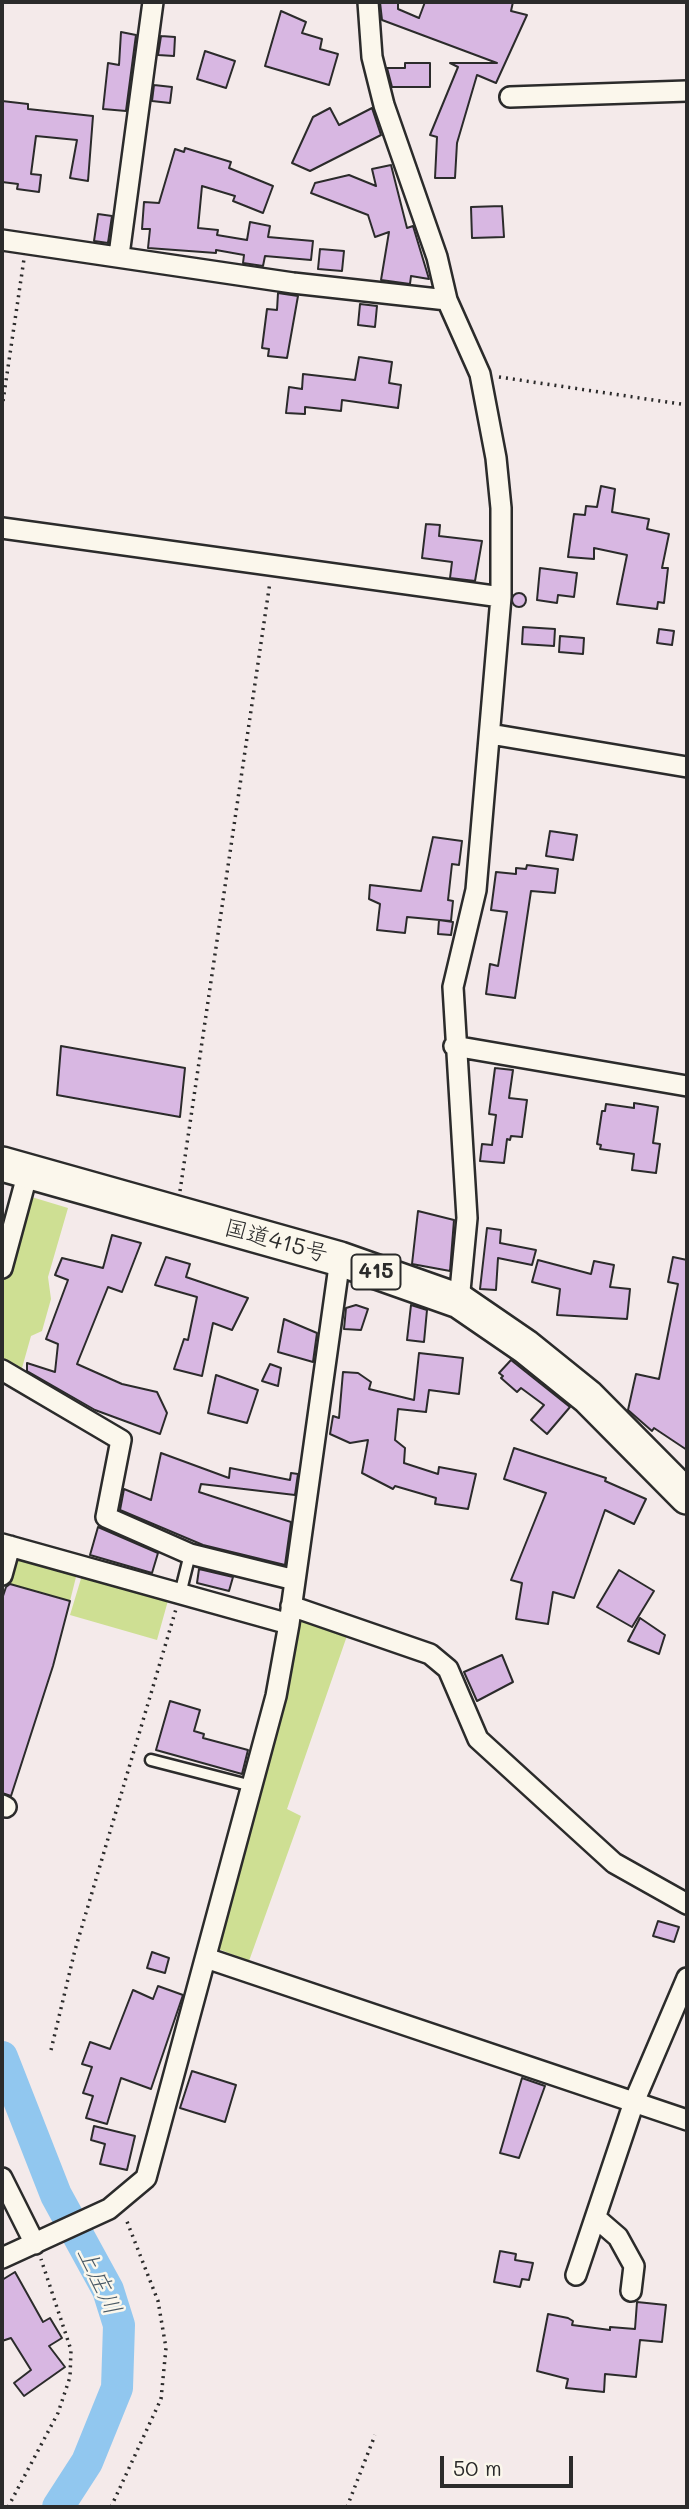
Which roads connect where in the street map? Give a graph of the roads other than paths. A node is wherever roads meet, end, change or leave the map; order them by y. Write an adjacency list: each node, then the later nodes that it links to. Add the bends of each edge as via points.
1 (153, 2): 6 (street)
2 (369, 2): 7 (street, via 372,57 384,105 437,257)
3 (687, 91): 4 (street)
4 (510, 97)
5 (2, 240): 6 (street)
6 (119, 255): 7 (street, via 293,283)
7 (447, 300): 9 (street, via 481,374 501,508)
8 (2, 528): 9 (street)
9 (501, 597): 10 (street)
10 (490, 734): 11 (street); 12 (street, via 476,890 453,987)
11 (687, 767)
12 (454, 1046): 13 (street); 17 (street, via 467,1217)
13 (687, 1086)
14 (15, 1168): 15 (highway, 国道415号 / 415); 16 (street)
15 (340, 1259): 17 (highway, 国道415号 / 415); 23 (street)
16 (2, 1268)
17 (459, 1301): 19 (highway, 国道415号 / 415, via 588,1397)
18 (2, 1370): 21 (street, via 121,1440 106,1517)
19 (687, 1497)
20 (6, 1545): 22 (street); 24 (street)
21 (190, 1553): 23 (street); 24 (lane)
22 (2, 1575)
23 (295, 1580): 25 (street)
24 (180, 1594): 25 (street)
25 (290, 1615): 27 (street, via 276,1696); 28 (street, via 430,1654 448,1669 478,1739 614,1863)
26 (151, 1760): 27 (lane)
27 (252, 1786): 29 (street)
28 (687, 1904)
29 (206, 1958): 31 (street); 35 (street, via 146,2178 115,2205)
30 (687, 1978): 31 (street)
31 (634, 2102): 32 (street); 34 (street)
32 (687, 2120)
33 (2, 2178): 35 (street)
34 (596, 2218): 37 (street); 38 (street, via 618,2237 634,2266)
35 (35, 2244): 36 (street)
36 (2, 2258)
37 (576, 2275)
38 (631, 2291)

